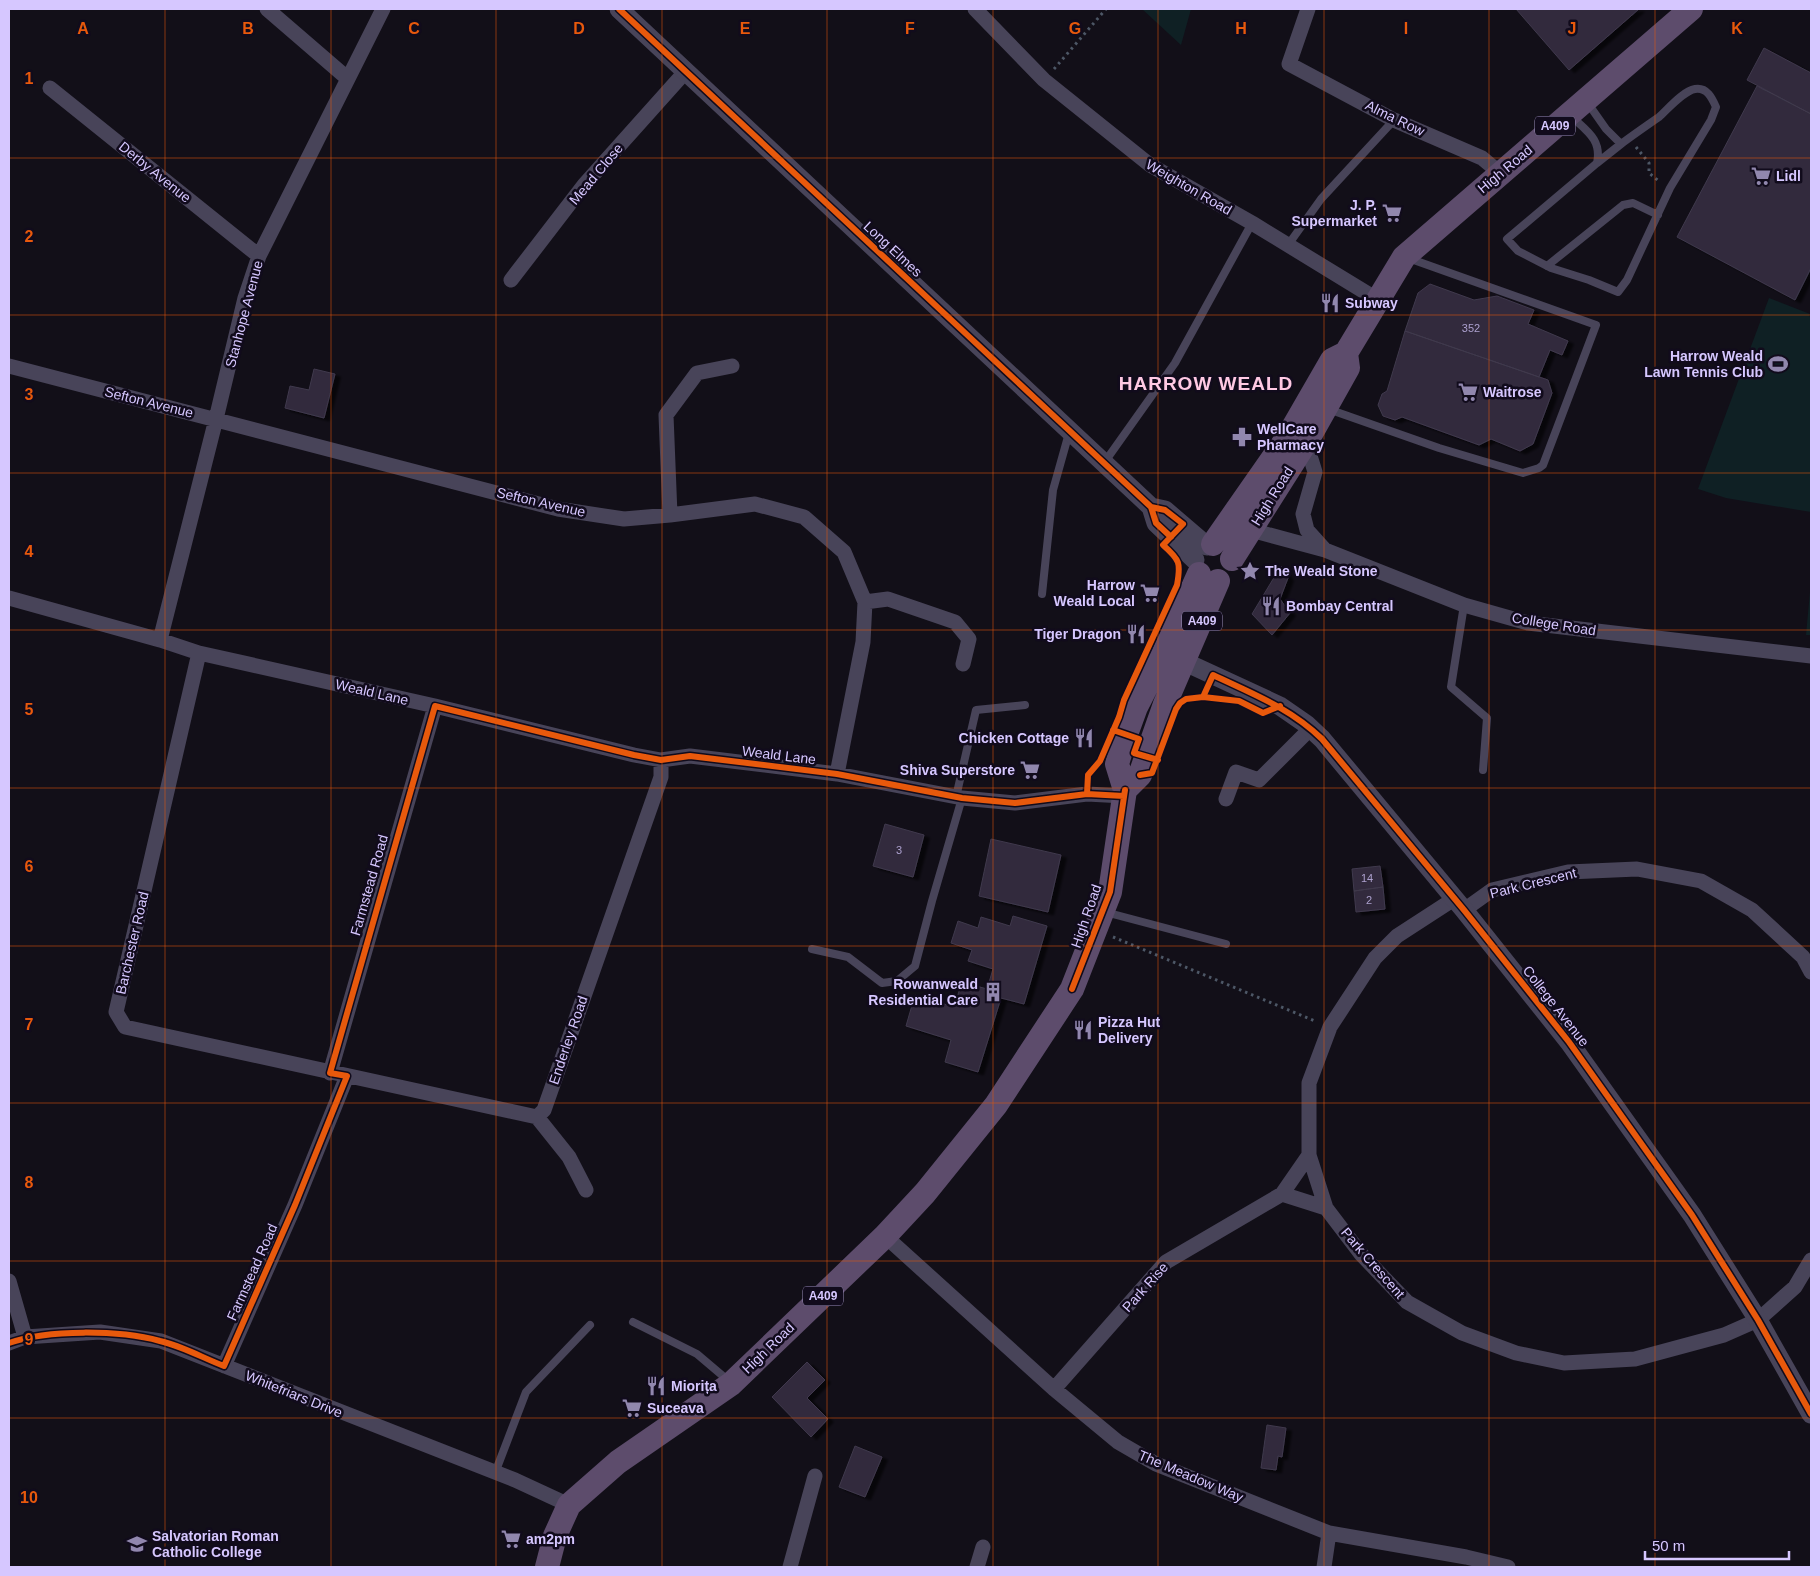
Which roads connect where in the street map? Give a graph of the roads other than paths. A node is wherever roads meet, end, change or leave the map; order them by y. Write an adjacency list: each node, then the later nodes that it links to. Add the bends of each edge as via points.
1 (267, 9): 8 (street)
2 (383, 9): 8 (street, Stanhope Avenue)
3 (619, 9): 7 (street, Long Elmes)
4 (974, 9): 16 (street, Weighton Road, via 1044,80 1150,165)
5 (1308, 9): 11 (street, Alma Row, via 1289,64)
6 (1691, 9): 10 (main road, High Road / A409)
7 (686, 71): 21 (street, Mead Close, via 584,186); 28 (street, Long Elmes)
8 (347, 78): 18 (street, Stanhope Avenue)
9 (50, 88): 18 (street, Derby Avenue)
10 (1578, 107): 12 (lane); 13 (lane, via 1600,152); 14 (main road, High Road / A409)
11 (1394, 120): 14 (street, Alma Row, via 1482,158); 17 (lane, via 1321,199)
12 (1621, 144): 13 (lane); 15 (lane, via 1659,117 1687,91 1704,90 1712,98 1716,107 1711,120)
13 (1598, 163): 20 (lane, via 1507,239 1518,251)
14 (1500, 173): 19 (main road, High Road / A409)
15 (1658, 214): 20 (lane, via 1633,203 1623,204); 20 (lane, via 1627,280 1618,292)
16 (1252, 223): 17 (street, Weighton Road); 30 (lane, via 1175,363)
17 (1288, 245): 22 (street, Weighton Road)
18 (259, 256): 27 (street, Stanhope Avenue, via 245,298)
19 (1404, 257): 22 (main road, High Road / A409); 26 (lane, via 1596,325 1543,464 1523,473)
20 (1547, 266)
21 (511, 280)
22 (1378, 300): 23 (main road, High Road / A409)
23 (1346, 353): 26 (main road, High Road / A409, via 1348,368); 29 (main road, High Road / A409, via 1332,360)
24 (9, 366): 27 (street, Sefton Avenue)
25 (732, 366): 31 (street, via 697,373 666,415)
26 (1325, 408): 29 (main road, High Road / A409)
27 (216, 419): 31 (street, Sefton Avenue, via 558,508 624,519); 39 (street, Stanhope Avenue)
28 (1070, 431): 30 (street, Long Elmes); 35 (lane, via 1053,490)
29 (1294, 443): 32 (main road, High Road / A409); 33 (street, via 1311,459 1315,472 1304,514 1307,530); 34 (main road, High Road / A409)
30 (1104, 463): 34 (street, Long Elmes, via 1151,507 1156,522)
31 (670, 515): 37 (street, Sefton Avenue, via 755,504 804,517 844,552)
32 (1251, 530): 33 (street, College Road); 34 (main road, High Road / A409, via 1225,578)
33 (1324, 550): 38 (street, College Road)
34 (1207, 561): 42 (main road, High Road / A409)
35 (1042, 594)
36 (9, 598): 39 (street, Weald Lane)
37 (865, 602): 43 (street, via 888,599 955,622 969,639); 49 (street, Sefton Avenue, via 863,642)
38 (1464, 605): 41 (street, College Road, via 1528,623); 48 (lane, via 1451,687 1487,718)
39 (160, 640): 40 (street, Weald Lane)
40 (199, 653): 45 (street, Weald Lane); 59 (street, Barchester Road, via 116,1012 125,1027)
41 (1811, 656)
42 (1175, 657): 46 (street, College Avenue, via 1280,706); 50 (main road, High Road / A409, via 1136,707 1117,764)
43 (963, 664)
44 (1025, 705): 51 (lane, via 976,710)
45 (435, 706): 47 (street, Weald Lane); 59 (street, Farmstead Road)
46 (1311, 728): 52 (street, via 1259,780 1236,772); 53 (street, College Avenue)
47 (661, 760): 49 (street, Weald Lane, via 690,756); 61 (street, Enderley Road, via 661,777 544,1110)
48 (1483, 770)
49 (838, 774): 51 (street, Weald Lane)
50 (1125, 793): 51 (street, Weald Lane, via 1015,803); 54 (main road, High Road / A409, via 1110,892)
51 (959, 797): 56 (lane, via 915,966 897,981 882,983 848,957)
52 (1226, 799)
53 (1459, 904): 57 (street, Park Crescent, via 1492,890 1568,872 1637,869 1701,881 1752,910); 62 (street, Park Crescent, via 1397,936 1375,958 1330,1027 1309,1083); 69 (street, College Avenue, via 1569,1042 1692,1215)
54 (1099, 921): 55 (lane); 66 (main road, High Road / A409, via 1072,989 996,1105)
55 (1226, 944)
56 (812, 949)
57 (1807, 954): 58 (street, Park Crescent)
58 (1811, 972)
59 (330, 1073): 60 (street)
60 (346, 1076): 61 (street); 74 (street, Farmstead Road, via 295,1205)
61 (537, 1117): 63 (street, via 569,1157)
62 (1309, 1155): 64 (street, Park Rise); 65 (street, Park Crescent)
63 (586, 1190)
64 (1282, 1194): 65 (street); 76 (street, Park Rise, via 1166,1262)
65 (1326, 1208): 69 (street, Park Crescent, via 1361,1254 1407,1302 1462,1333 1516,1353 1564,1363 1635,1359 1724,1335)
66 (886, 1236): 75 (main road, High Road / A409); 76 (street, The Meadow Way)
67 (1811, 1260): 69 (street, Park Crescent, via 1795,1288)
68 (9, 1281): 72 (street)
69 (1758, 1320): 77 (street, College Avenue)
70 (633, 1322): 75 (lane, via 698,1354)
71 (590, 1325): 78 (lane, via 526,1392)
72 (25, 1337): 73 (street, Whitefriars Drive); 74 (street, Whitefriars Drive, via 100,1332 143,1338 160,1341)
73 (9, 1343)
74 (224, 1366): 78 (street, Whitefriars Drive)
75 (731, 1384): 80 (main road, High Road / A409, via 618,1462)
76 (1054, 1389): 81 (street, The Meadow Way, via 1118,1442 1156,1464)
77 (1811, 1414)
78 (495, 1473): 80 (street, Whitefriars Drive)
79 (815, 1476): 84 (street)
80 (569, 1504): 83 (main road, High Road / A409, via 555,1536)
81 (1329, 1533): 86 (street); 87 (street, The Meadow Way)
82 (983, 1547): 85 (street)
83 (547, 1567)
84 (790, 1567)
85 (980, 1567)
86 (1324, 1567)
87 (1508, 1567)

